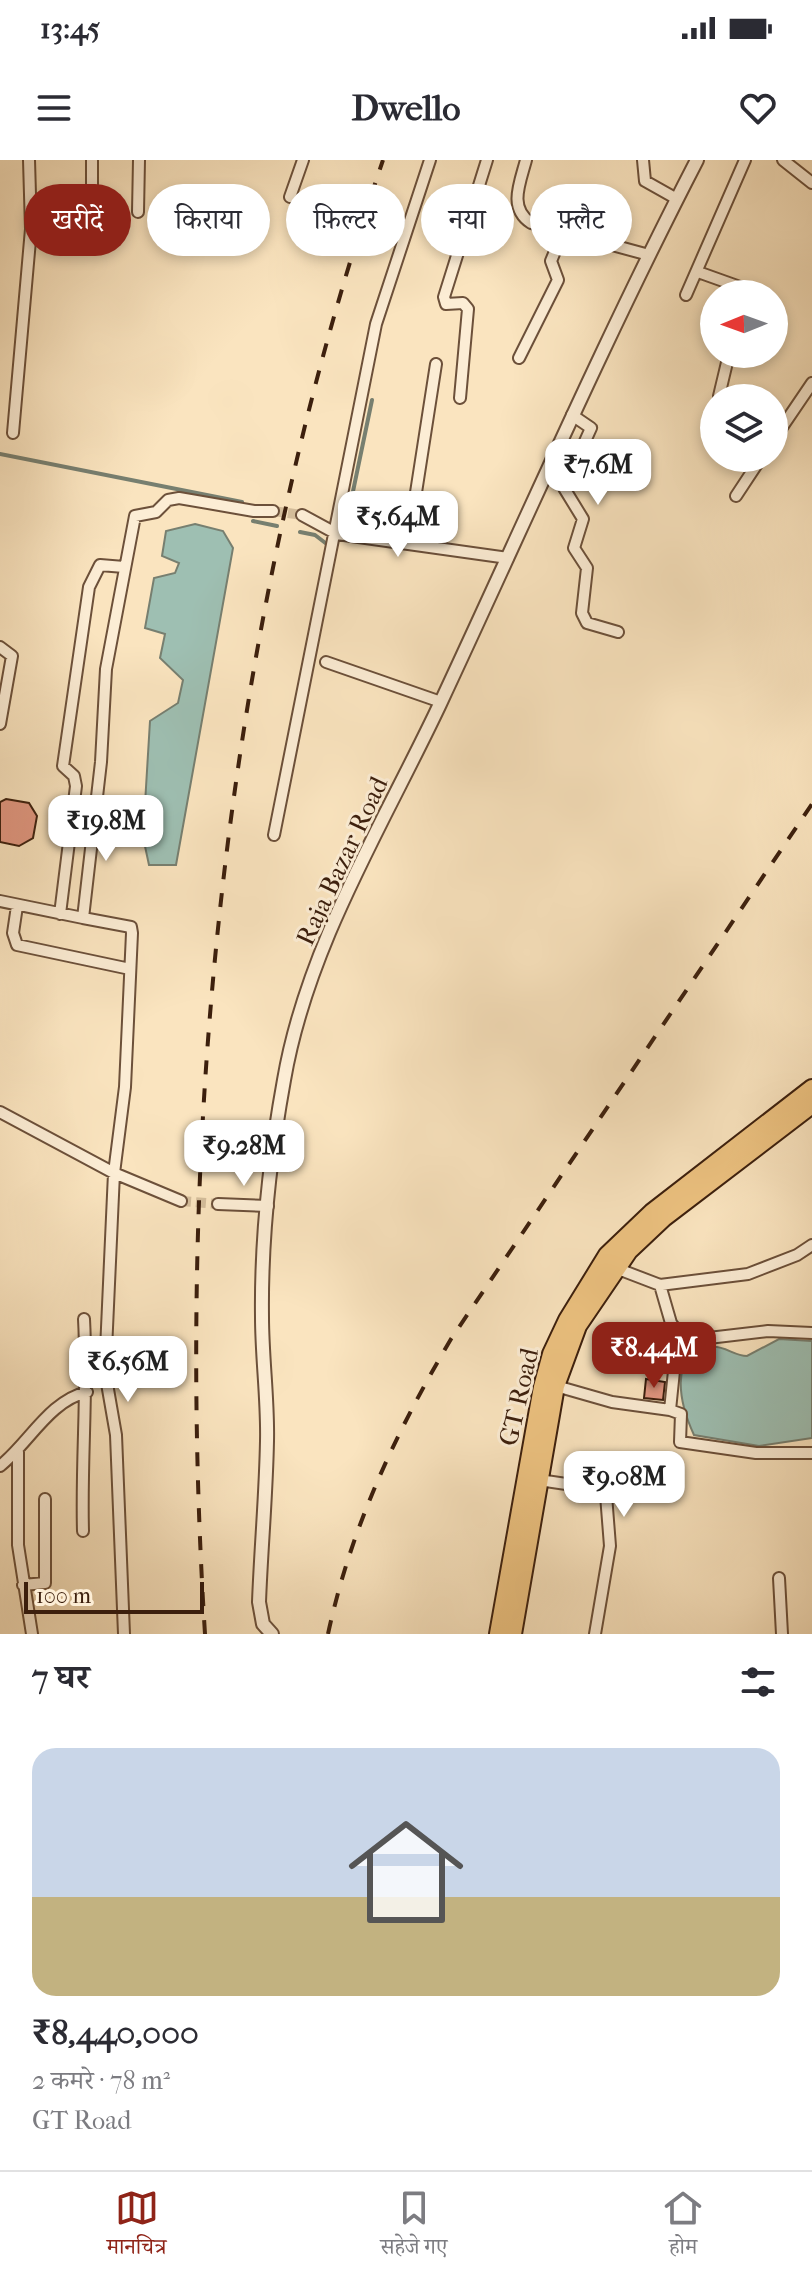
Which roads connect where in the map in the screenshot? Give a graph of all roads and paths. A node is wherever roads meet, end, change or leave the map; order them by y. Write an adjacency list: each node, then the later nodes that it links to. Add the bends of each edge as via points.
1 (29, 160): 30 (street, via 31,229)
2 (92, 160): 13 (street)
3 (139, 160): 16 (street)
4 (303, 160): 14 (street)
5 (430, 160): 35 (street, via 376,324)
6 (487, 160): 27 (street, via 444,297 446,304 463,303 468,309)
7 (526, 160): 17 (street, via 517,210)
8 (643, 160): 15 (street, via 645,181)
9 (697, 160): 15 (street, Raja Bazar Road)
10 (745, 160): 21 (street)
11 (783, 160): 12 (street)
12 (812, 183)
13 (92, 184)
14 (295, 184)
15 (677, 199): 19 (street, Raja Bazar Road)
16 (138, 212)
17 (530, 222)
18 (632, 250): 19 (street)
19 (649, 255): 28 (street, Raja Bazar Road)
20 (553, 256): 24 (street, via 558,280)
21 (698, 272): 22 (street); 23 (street)
22 (728, 280)
23 (686, 295)
24 (519, 358)
25 (436, 364): 36 (street)
26 (812, 383): 29 (street)
27 (460, 398)
28 (572, 415): 37 (street, Raja Bazar Road); 39 (street, via 591,428 564,488 583,519 574,548 587,568 582,613 587,623)
29 (788, 418)
30 (13, 433)
31 (752, 472): 32 (street)
32 (736, 496)
33 (273, 511): 38 (street, via 171,499 156,512 134,518)
34 (302, 515): 35 (street)
35 (337, 534): 36 (street); 44 (street)
36 (408, 544): 37 (street)
37 (508, 558): 42 (street, Raja Bazar Road)
38 (124, 567): 47 (street, via 100,565 89,587 63,766 76,786); 48 (street, via 106,669)
39 (618, 632)
40 (0, 647): 43 (street, via 12,656)
41 (326, 662): 42 (street)
42 (441, 702): 56 (street, Raja Bazar Road, via 348,889 301,1008 284,1078)
43 (0, 724)
44 (274, 835)
45 (0, 901): 46 (street)
46 (17, 906): 47 (street); 49 (street, via 17,945)
47 (60, 914): 48 (street)
48 (83, 918): 49 (street, via 131,927)
49 (130, 969): 53 (street, via 125,1087)
50 (812, 1088): 58 (highway, GT Road, via 652,1212)
51 (812, 1105): 58 (highway, GT Road)
52 (0, 1112): 53 (street)
53 (114, 1173): 54 (street); 64 (street)
54 (181, 1201)
55 (218, 1204): 56 (street)
56 (268, 1206): 79 (street, Raja Bazar Road, via 262,1318 268,1438 259,1602 263,1624)
57 (812, 1245): 59 (street, via 748,1274)
58 (609, 1264): 59 (street); 65 (highway, GT Road); 68 (highway, GT Road, via 585,1286 551,1354)
59 (660, 1285): 62 (street, via 678,1332)
60 (84, 1319): 63 (street)
61 (812, 1333): 62 (street, via 768,1331 700,1339)
62 (673, 1357): 67 (street)
63 (87, 1371): 64 (street); 66 (street)
64 (105, 1372): 78 (street, via 116,1435)
65 (556, 1386): 67 (street, via 612,1402); 68 (highway, GT Road)
66 (87, 1392): 69 (street, via 56,1408); 74 (street, via 81,1450)
67 (670, 1410): 70 (street, via 681,1414 680,1442 756,1453)
68 (538, 1446): 72 (highway, GT Road); 80 (highway, GT Road)
69 (18, 1452): 71 (street); 76 (street)
70 (812, 1453)
71 (0, 1466)
72 (539, 1480): 81 (highway, GT Road); 82 (street, via 600,1489 606,1495 610,1546)
73 (45, 1499): 76 (street, via 45,1583)
74 (83, 1531)
75 (779, 1578): 83 (street)
76 (23, 1585): 77 (street)
77 (32, 1634)
78 (124, 1634)
79 (272, 1634)
80 (498, 1634)
81 (513, 1634)
82 (595, 1634)
83 (782, 1634)

